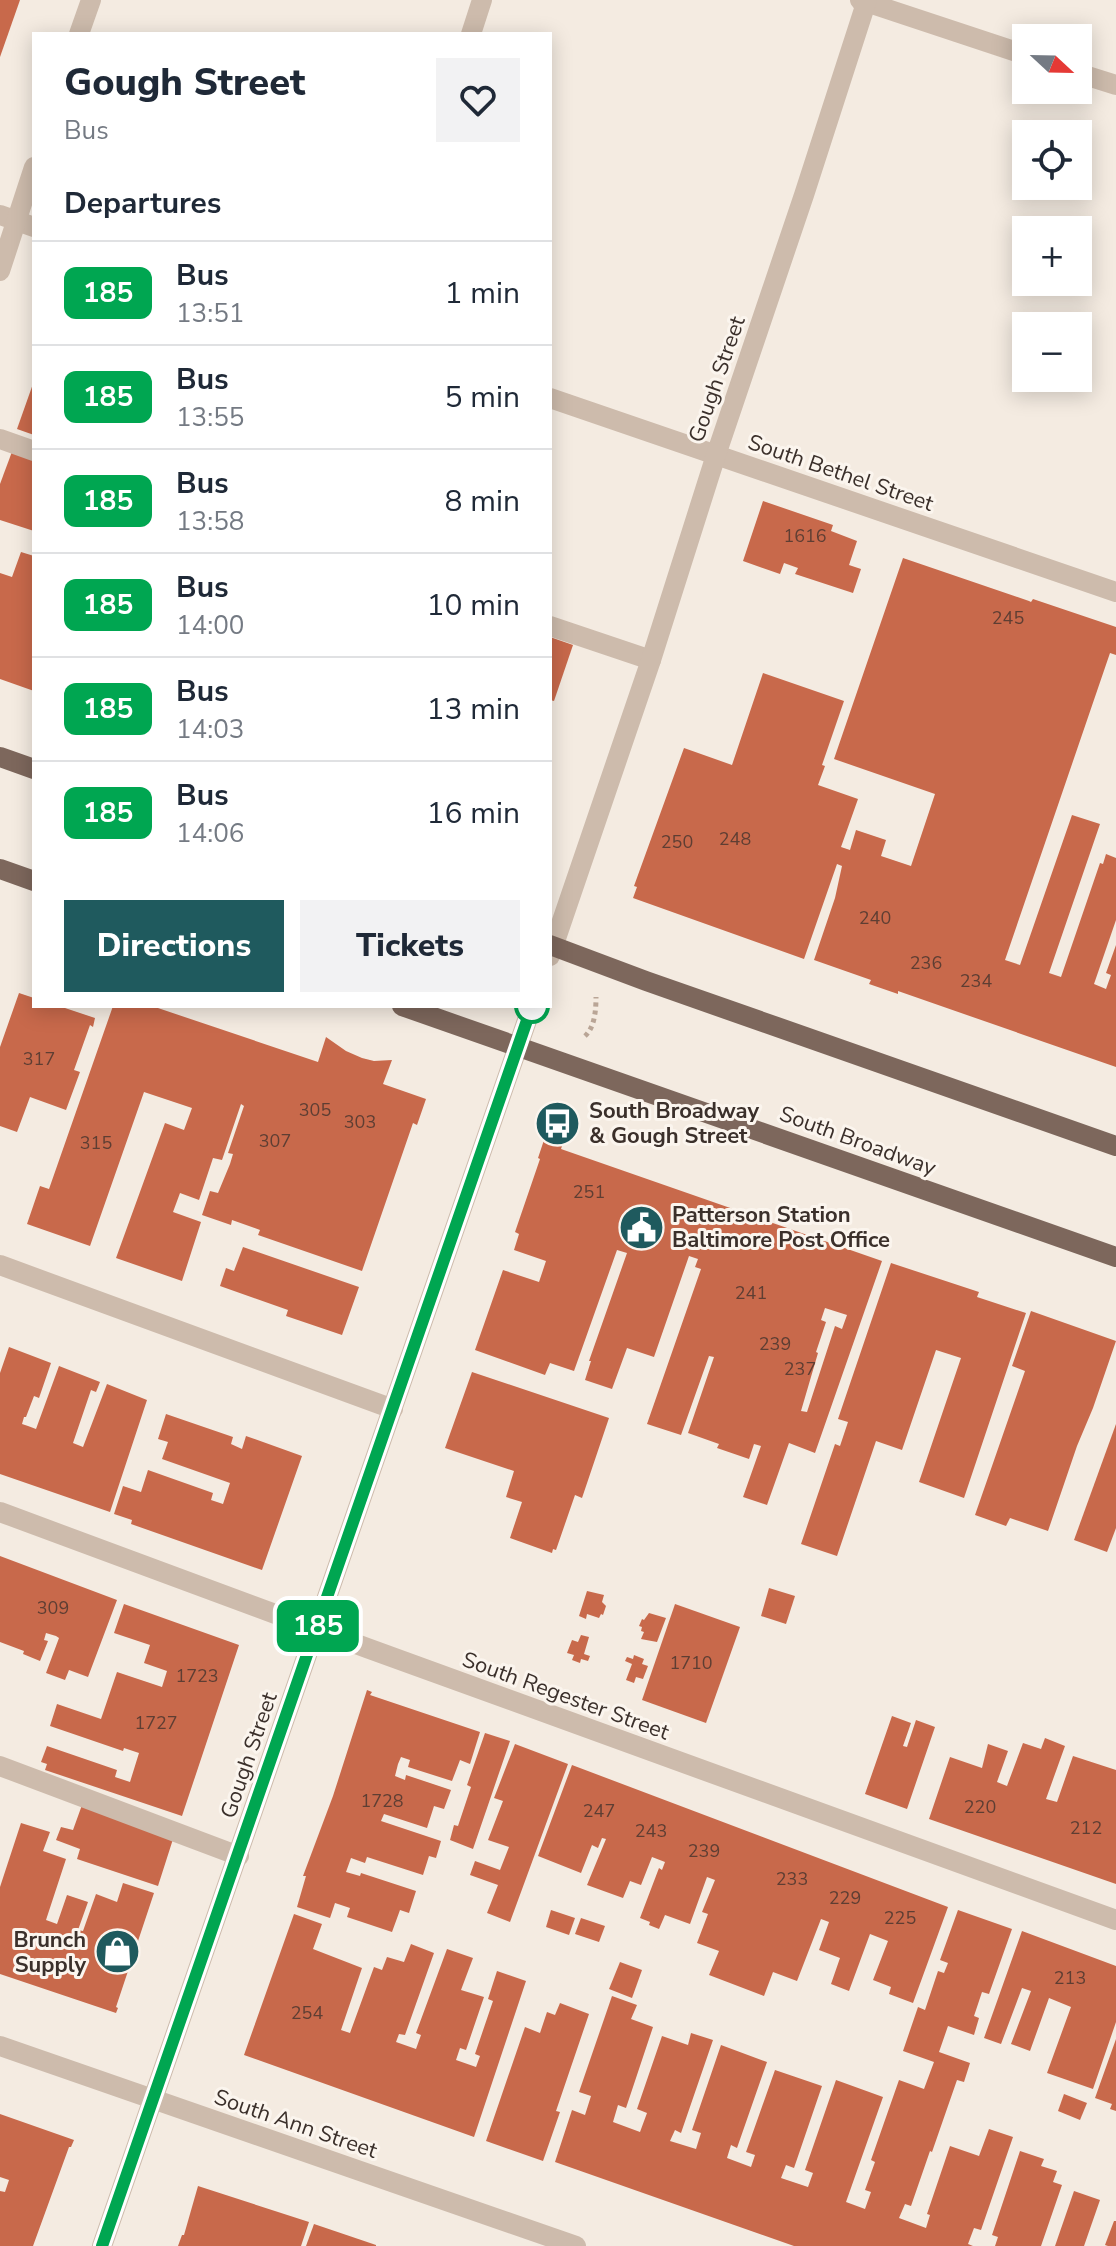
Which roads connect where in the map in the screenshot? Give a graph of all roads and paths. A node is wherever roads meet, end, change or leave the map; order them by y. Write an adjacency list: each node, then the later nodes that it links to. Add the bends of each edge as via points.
1 (91, 0): 4 (street)
2 (482, 0): 5 (street)
3 (864, 1): 6 (street); 15 (street, Gough Street)
4 (80, 32)
5 (472, 32)
6 (1012, 50)
7 (1092, 77): 8 (street)
8 (1116, 85)
9 (32, 173): 10 (street)
10 (17, 221): 11 (street)
11 (0, 271)
12 (552, 399): 15 (street, South Bethel Street)
13 (0, 439): 14 (street)
14 (32, 450)
15 (716, 455): 16 (street, South Bethel Street); 18 (street, Gough Street)
16 (1116, 592)
17 (552, 627): 18 (street)
18 (651, 660): 23 (street, Gough Street)
19 (0, 757): 20 (main road)
20 (32, 768)
21 (0, 869): 22 (main road)
22 (32, 880)
23 (552, 946)
24 (552, 949): 30 (main road)
25 (596, 996): 28 (path, via 590,1032)
26 (408, 1008): 29 (main road, South Broadway)
27 (531, 1008): 29 (street, Gough Street)
28 (582, 1038)
29 (518, 1045): 31 (main road, South Broadway); 33 (street, Gough Street)
30 (1116, 1146)
31 (1116, 1257)
32 (0, 1265): 33 (street)
33 (393, 1409): 35 (street, Gough Street)
34 (0, 1512): 35 (street, South Regester Street)
35 (317, 1630): 37 (street, Gough Street); 38 (street, South Regester Street)
36 (0, 1766): 37 (street)
37 (239, 1856): 40 (street, Gough Street)
38 (1116, 1920)
39 (0, 2046): 40 (street, South Ann Street)
40 (154, 2099): 41 (street, Gough Street); 42 (street, South Ann Street)
41 (102, 2246)
42 (576, 2246)

